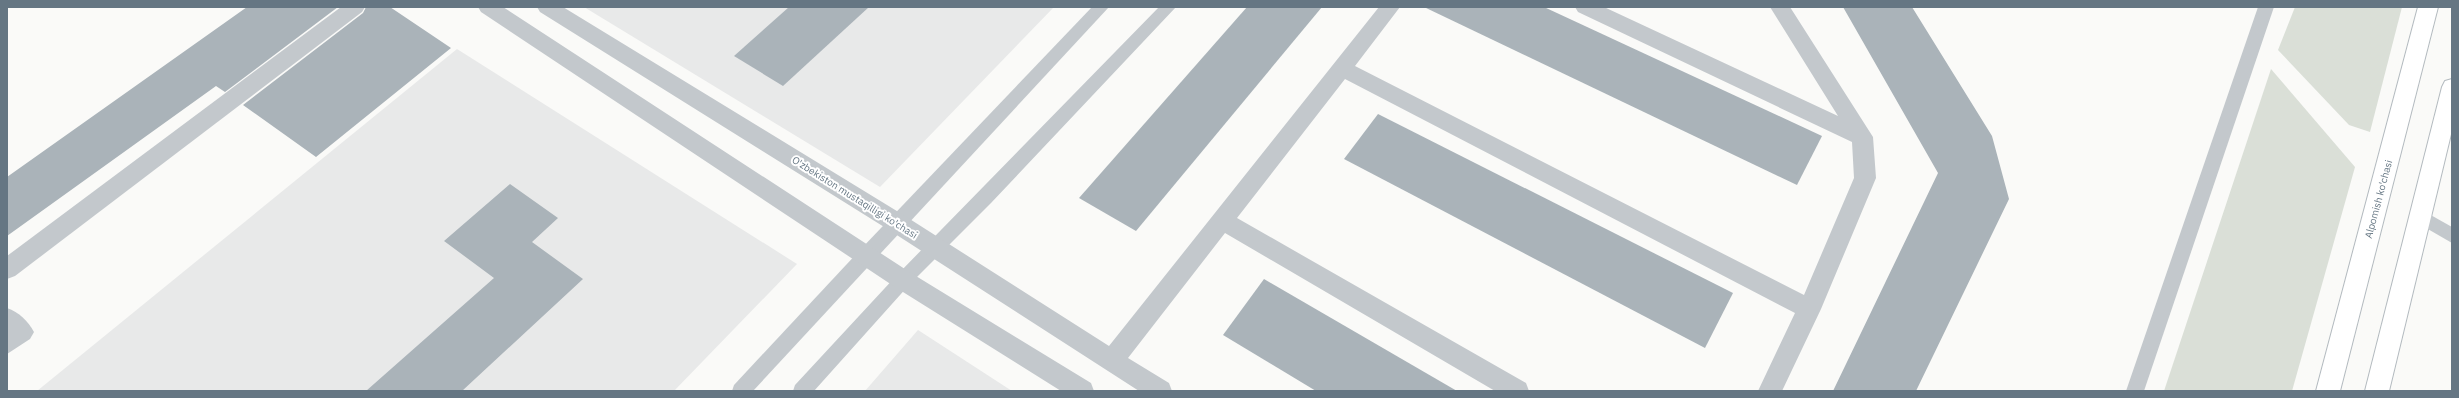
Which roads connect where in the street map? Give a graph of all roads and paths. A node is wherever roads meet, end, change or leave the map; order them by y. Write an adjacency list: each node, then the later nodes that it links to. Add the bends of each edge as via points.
1 (355, 7): 20 (street)
2 (488, 7): 19 (street)
3 (547, 7): 16 (street, O'zbekiston mustaqilligi ko'chasi)
4 (1101, 7): 16 (lane)
5 (1168, 7): 18 (lane)
6 (1390, 7): 11 (street)
7 (1585, 7): 13 (street)
8 (1780, 7): 13 (street)
9 (2266, 7): 32 (lane)
10 (2425, 8): 33 (main road, Alpomish ko'chasi)
11 (1341, 68): 15 (street); 22 (street)
12 (2452, 87): 14 (main road)
13 (1862, 137): 22 (street, via 1865,178)
14 (2420, 216): 17 (lane); 34 (main road)
15 (1221, 220): 25 (street); 30 (street)
16 (897, 223): 18 (street, O'zbekiston mustaqilligi ko'chasi); 19 (lane)
17 (2452, 236)
18 (935, 247): 21 (lane); 25 (street, O'zbekiston mustaqilligi ko'chasi)
19 (866, 255): 21 (street); 26 (lane)
20 (7, 269)
21 (903, 280): 27 (lane); 28 (street)
22 (1809, 309): 31 (street)
23 (7, 318): 24 (street, via 22,332)
24 (7, 343)
25 (1112, 360): 29 (street, O'zbekiston mustaqilligi ko'chasi)
26 (741, 391)
27 (802, 391)
28 (1082, 391)
29 (1160, 391)
30 (1517, 391)
31 (1770, 391)
32 (2136, 391)
33 (2328, 391)
34 (2377, 391)

